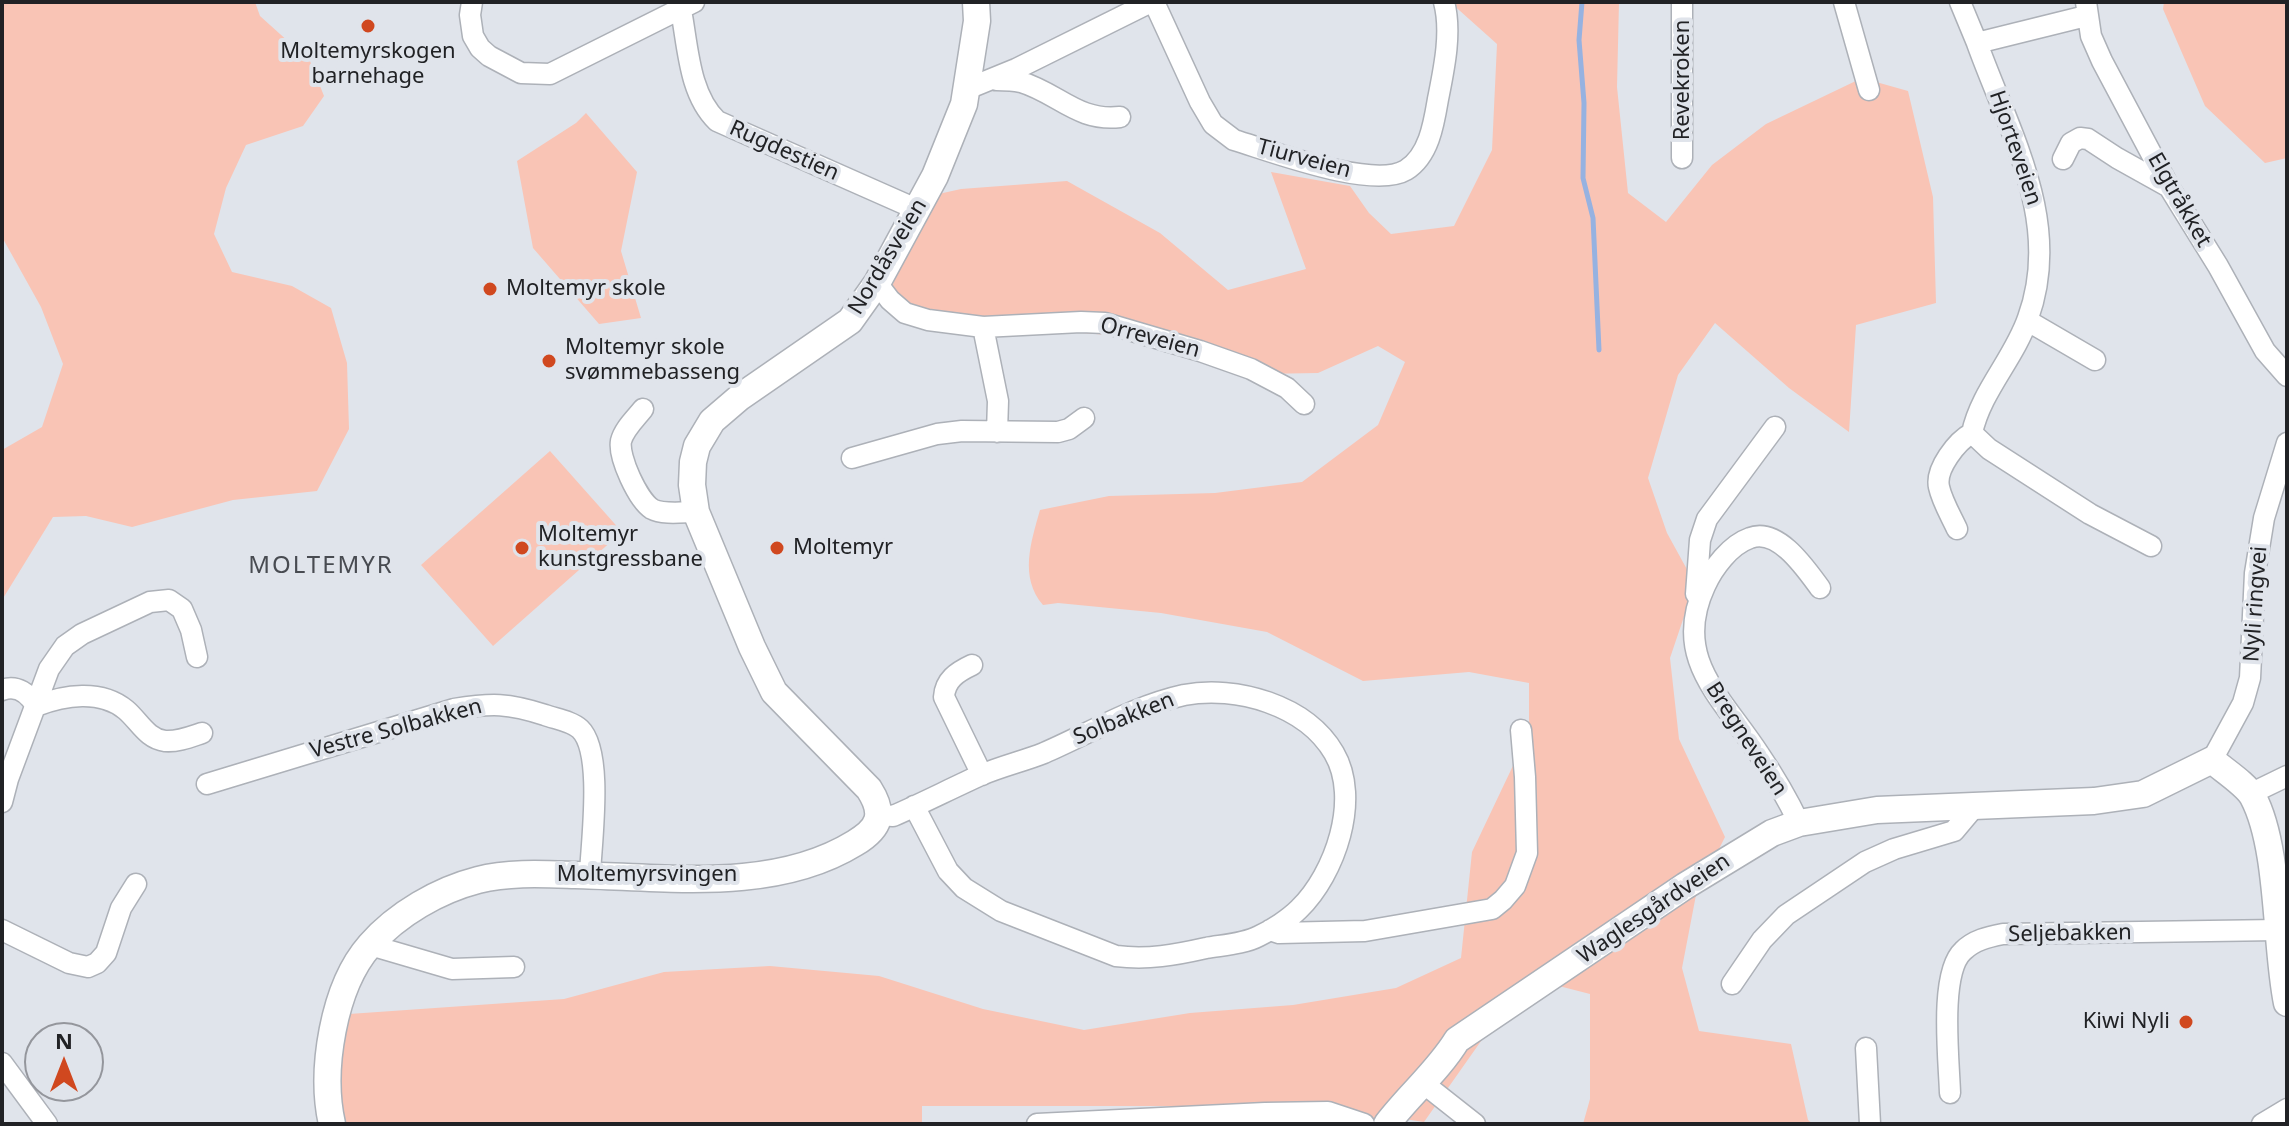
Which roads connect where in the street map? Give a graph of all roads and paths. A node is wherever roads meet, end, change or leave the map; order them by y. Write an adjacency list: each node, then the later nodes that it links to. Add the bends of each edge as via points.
1 (472, 2): 8 (street, via 473,36 480,48 521,73 550,74)
2 (976, 2): 12 (main road, Nordåsveien)
3 (1153, 2): 4 (street, Tiurveien, via 1200,102 1221,132 1264,149 1370,176 1406,170 1427,145 1442,83 1448,20); 11 (street, Tiurveien)
4 (1444, 2)
5 (1682, 2): 15 (street, Revekroken)
6 (1844, 2): 13 (street)
7 (1960, 2): 10 (street)
8 (687, 6): 18 (street, Rugdestien, via 699,96 717,121)
9 (2086, 9): 10 (street, Elgtråkket); 17 (street, Elgtråkket, via 2102,61)
10 (1977, 43): 20 (street, Hjorteveien, via 2024,164 2038,216 2042,249)
11 (992, 79): 12 (street, Tiurveien); 14 (street, via 1019,82 1087,116)
12 (967, 89): 18 (main road, Nordåsveien, via 948,149)
13 (1869, 90)
14 (1120, 117)
15 (1682, 158)
16 (2063, 159): 17 (street, via 2071,143 2088,139)
17 (2169, 187): 23 (street, Elgtråkket, via 2265,351)
18 (916, 209): 19 (main road, Nordåsveien)
19 (877, 283): 21 (street, Orreveien, via 905,313); 32 (main road, Nordåsveien, via 850,321 712,421 693,462)
20 (2028, 321): 22 (street); 29 (street, Hjorteveien, via 1976,415)
21 (983, 327): 24 (street, Orreveien, via 1105,323 1251,369); 28 (street, via 998,401)
22 (2095, 360)
23 (2287, 376)
24 (1304, 404)
25 (643, 409): 32 (street, via 621,443 622,458 641,497 660,512)
26 (1084, 418): 28 (street, via 1058,432)
27 (1775, 427): 36 (street, Bregneveien, via 1707,519 1700,540)
28 (997, 432): 31 (street, via 937,434)
29 (1972, 433): 33 (street, Hjorteveien, via 1958,443 1938,479); 34 (street, via 2090,514)
30 (2287, 443): 43 (street, Nyli ringvei, via 2264,518 2255,573 2250,678 2243,703)
31 (852, 458)
32 (696, 512): 52 (main road, via 774,692 869,789)
33 (1957, 529)
34 (2151, 546)
35 (1820, 588): 36 (street, Bregneveien, via 1781,544 1755,536 1716,566)
36 (1695, 606): 53 (street, Bregneveien, via 1699,666)
37 (197, 657): 40 (street, via 182,609 169,600 150,602 65,646 49,669)
38 (972, 665): 44 (street, via 949,681 944,697)
39 (2, 690): 40 (street, via 24,692)
40 (36, 706): 42 (street, via 97,697 125,709 150,736 163,741); 46 (street)
41 (1521, 730): 57 (street, Solbakken, via 1527,853 1515,886 1492,909 1365,931)
42 (202, 733)
43 (2212, 760): 48 (main road); 51 (main road, Waglesgårdveien, via 2143,794)
44 (982, 775): 50 (street, Solbakken); 57 (street, Solbakken, via 1044,753 1114,718 1184,695 1247,696 1301,719 1334,753 1344,815 1324,876 1299,909)
45 (2287, 776): 48 (street)
46 (4, 778): 49 (street)
47 (207, 784): 54 (street, Vestre Solbakken, via 454,709 491,703 519,706 570,723 588,740 593,764)
48 (2252, 793): 58 (main road, via 2269,850)
49 (2, 802)
50 (914, 806): 52 (street, Solbakken, via 893,816); 57 (street, Solbakken, via 948,871 964,888 1001,911 1116,956 1162,958 1256,938)
51 (1975, 806): 53 (main road, Waglesgårdveien, via 1877,810); 61 (street, via 1954,831 1865,862 1786,915)
52 (879, 815): 54 (main road, Moltemyrsvingen, via 870,833 838,853 791,869 705,877)
53 (1799, 823): 65 (main road, Waglesgårdveien, via 1772,833 1685,886 1491,1014 1457,1040)
54 (590, 875): 59 (main road, Moltemyrsvingen, via 517,875 455,887 401,918)
55 (136, 884): 56 (street, via 121,908 106,953 88,967)
56 (2, 930)
57 (1270, 930)
58 (2278, 930): 62 (main road); 66 (street, Seljebakken, via 2003,934 1973,943 1953,965 1950,983)
59 (370, 945): 60 (street, via 452,969); 70 (main road, Moltemyrsvingen, via 344,993 331,1038)
60 (514, 967)
61 (1732, 984)
62 (2287, 1003)
63 (1866, 1048): 75 (street)
64 (2, 1063): 69 (street)
65 (1423, 1083): 68 (street); 73 (main road, Waglesgårdveien)
66 (1950, 1093)
67 (2287, 1109): 76 (street)
68 (1449, 1115): 74 (street)
69 (47, 1124)
70 (332, 1124)
71 (1037, 1124): 72 (street, via 1328,1112)
72 (1364, 1124)
73 (1387, 1124)
74 (1475, 1124)
75 (1870, 1124)
76 (2262, 1124)

